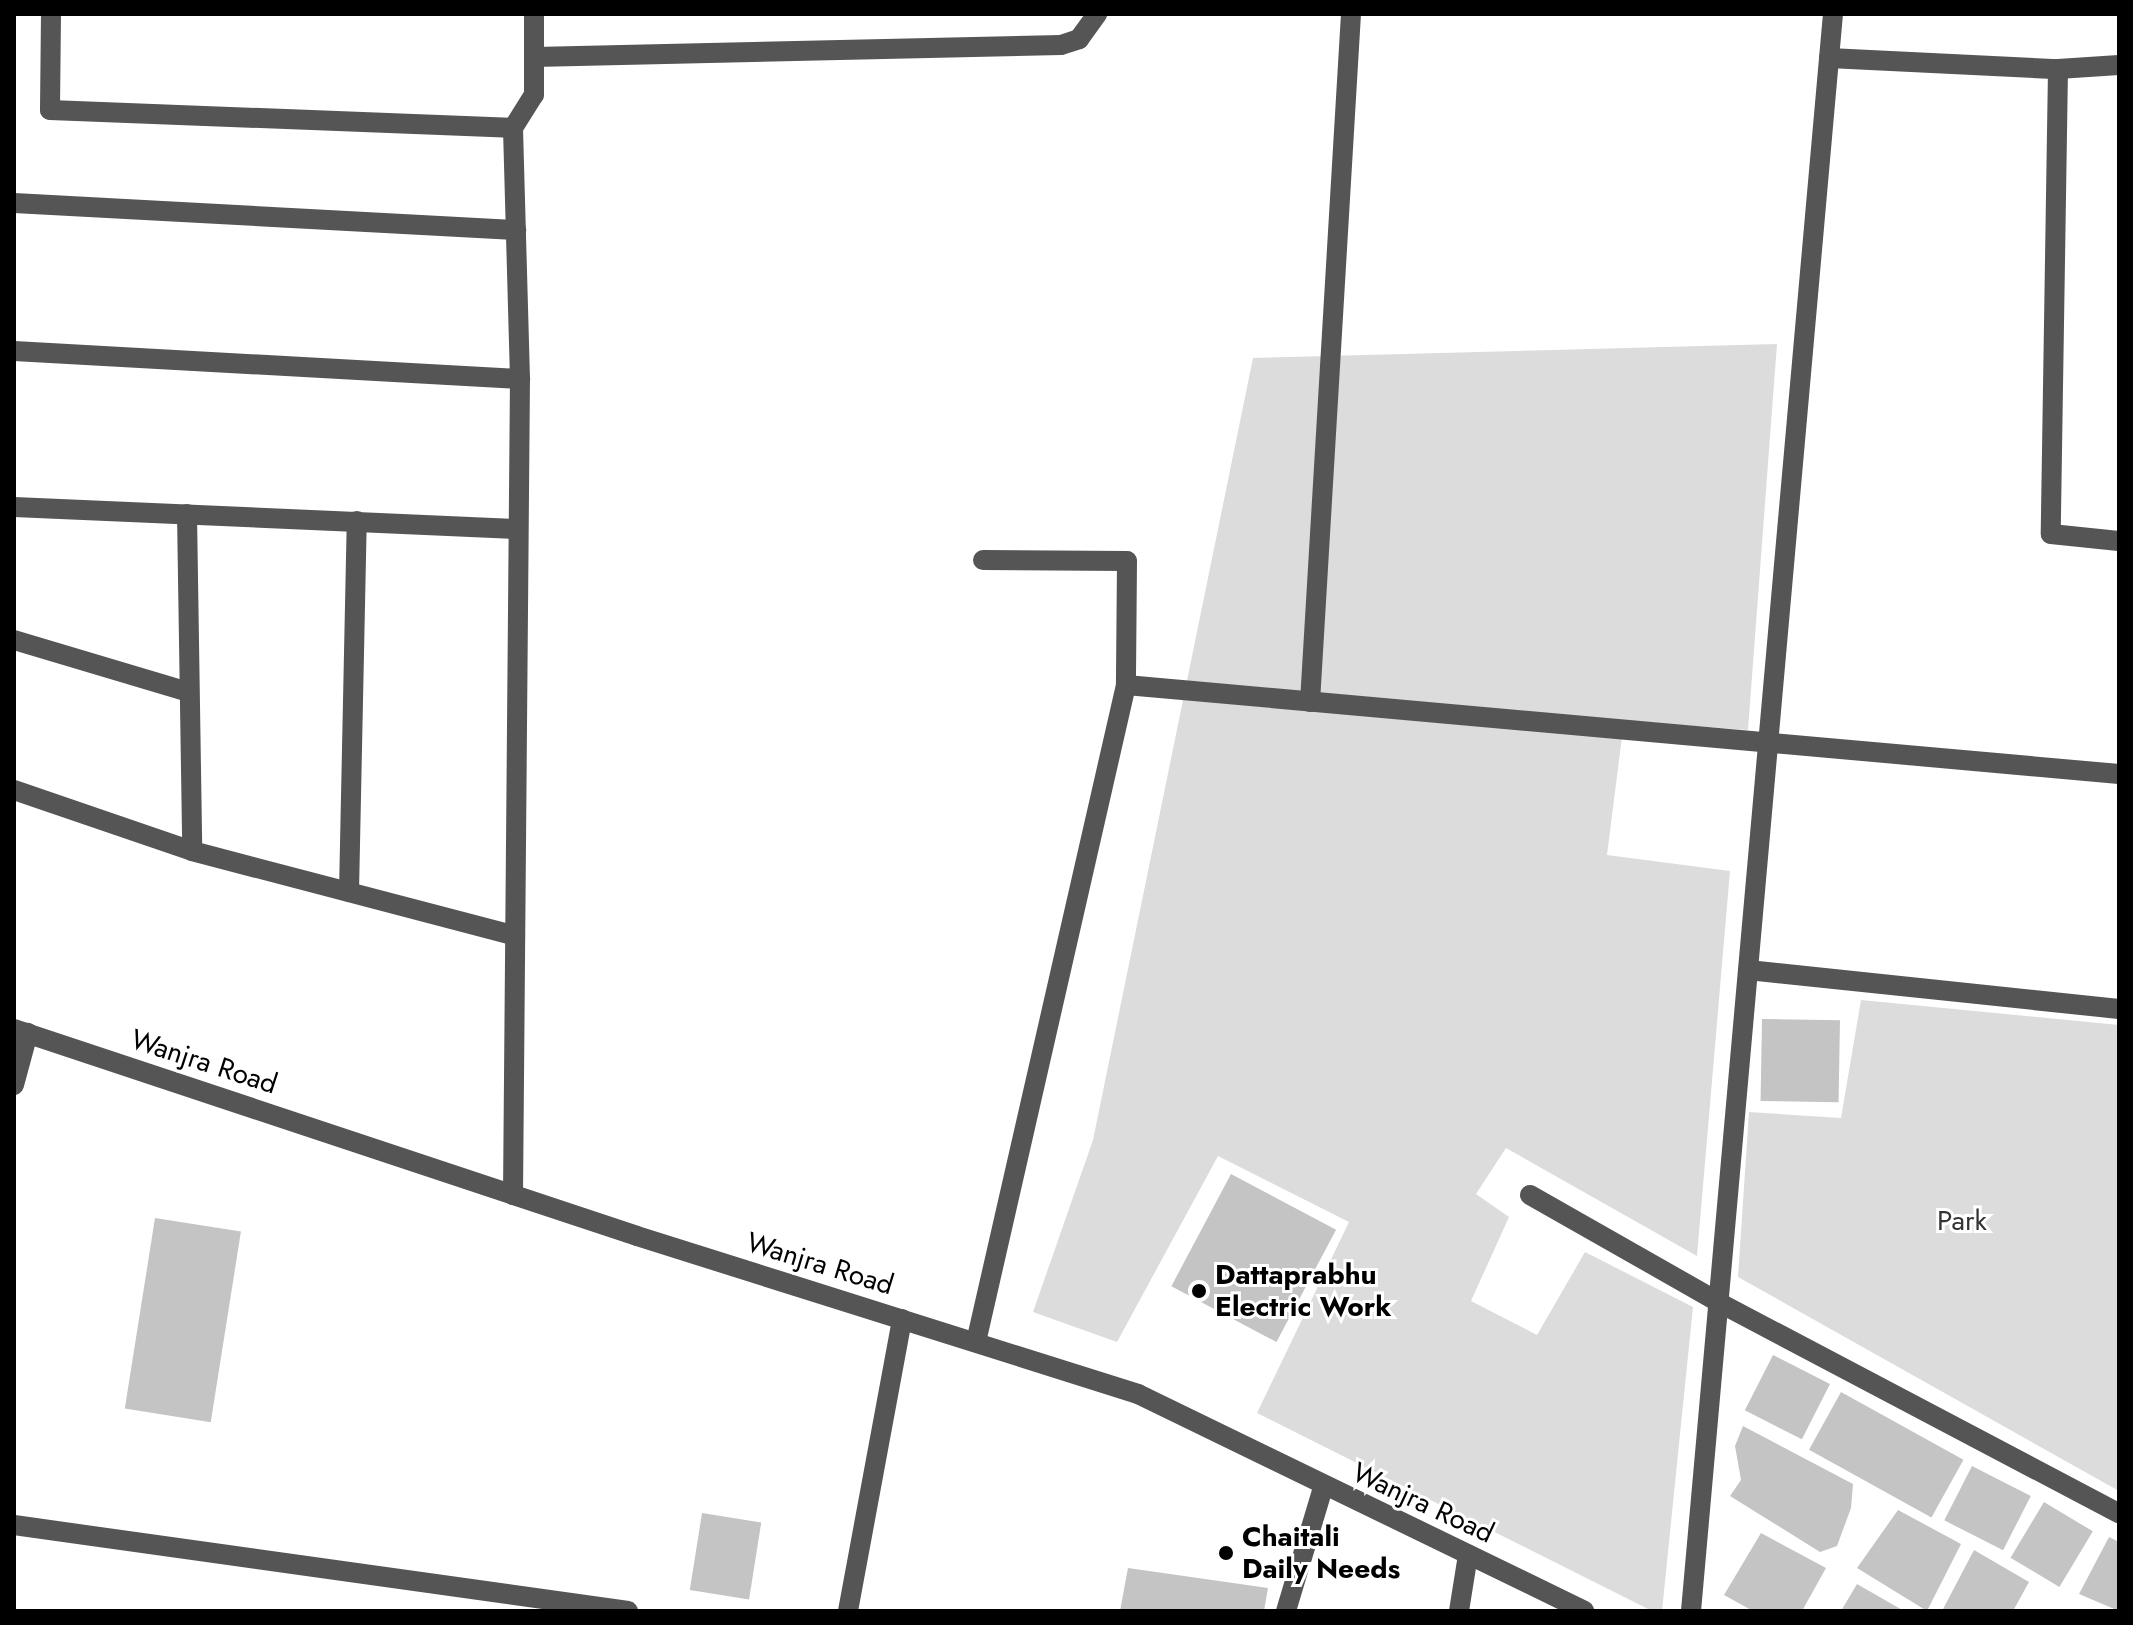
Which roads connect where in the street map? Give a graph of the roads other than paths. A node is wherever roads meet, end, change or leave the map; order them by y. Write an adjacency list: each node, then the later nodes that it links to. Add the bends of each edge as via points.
1 (51, 14): 10 (street, via 50,110)
2 (534, 14): 6 (street)
3 (1097, 14): 6 (street, via 1079,39 1061,45)
4 (1351, 14): 24 (street)
5 (1833, 14): 7 (street)
6 (534, 57): 10 (street, via 534,95)
7 (1829, 58): 9 (street); 25 (street)
8 (2119, 65): 9 (street)
9 (2058, 69): 19 (street, via 2051,534)
10 (513, 128): 12 (street)
11 (14, 203): 12 (street)
12 (516, 230): 14 (street)
13 (14, 351): 14 (street)
14 (520, 379): 18 (street)
15 (14, 507): 16 (street)
16 (187, 514): 17 (street); 23 (street)
17 (357, 521): 18 (street); 29 (street)
18 (518, 529): 30 (street)
19 (2119, 541)
20 (983, 560): 22 (street, via 1127,561)
21 (14, 640): 23 (street)
22 (1126, 685): 24 (street); 39 (street)
23 (188, 692): 28 (street)
24 (1310, 702): 25 (street)
25 (1768, 745): 26 (street); 31 (street)
26 (2119, 774)
27 (14, 790): 28 (street)
28 (192, 851): 29 (street)
29 (349, 892): 30 (street)
30 (515, 936): 35 (street)
31 (1748, 970): 32 (street); 37 (street)
32 (2119, 1009)
33 (21, 1031): 34 (street); 35 (street, Wanjra Road)
34 (14, 1085)
35 (513, 1195): 38 (street, Wanjra Road)
36 (1530, 1195): 37 (street)
37 (1718, 1302): 41 (street); 49 (street)
38 (902, 1319): 39 (street, Wanjra Road); 45 (street)
39 (976, 1342): 40 (street, Wanjra Road, via 1138,1394)
40 (1323, 1488): 43 (street, Wanjra Road); 46 (street)
41 (2119, 1513)
42 (14, 1525): 44 (street)
43 (1468, 1555): 47 (street); 48 (street, Wanjra Road)
44 (628, 1611)
45 (848, 1611)
46 (1286, 1611)
47 (1459, 1611)
48 (1584, 1611)
49 (1691, 1611)

